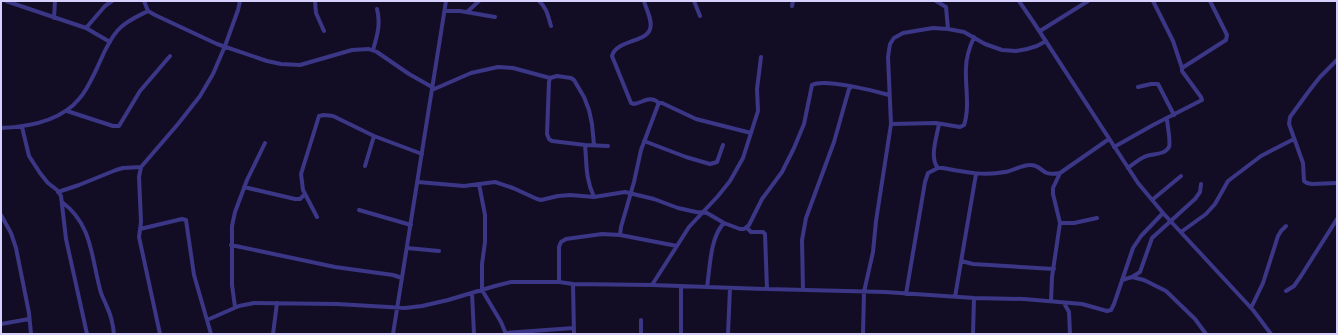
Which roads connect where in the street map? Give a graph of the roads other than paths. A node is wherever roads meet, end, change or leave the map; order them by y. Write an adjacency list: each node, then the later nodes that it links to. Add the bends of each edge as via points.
1 (6, 1): 23 (street)
2 (55, 1): 23 (street)
3 (112, 1): 25 (street)
4 (144, 1): 18 (street)
5 (240, 1): 32 (street)
6 (315, 1): 27 (street, via 316,13)
7 (446, 1): 19 (street)
8 (479, 1): 20 (street)
9 (539, 1): 24 (street, via 547,10)
10 (644, 1): 43 (street, via 650,21 649,32 618,48 612,56 632,103 655,99)
11 (694, 1): 21 (street)
12 (936, 1): 26 (street, via 948,11)
13 (1019, 1): 28 (street)
14 (1088, 1): 28 (street)
15 (1153, 1): 37 (street, via 1173,42)
16 (1210, 1): 37 (street, via 1226,40)
17 (377, 9): 33 (street, via 380,22)
18 (148, 10): 31 (street, via 119,29); 32 (street)
19 (444, 10): 20 (street); 41 (street)
20 (467, 12): 22 (street)
21 (700, 16)
22 (495, 17)
23 (54, 18): 25 (street)
24 (550, 26)
25 (86, 28): 31 (street)
26 (948, 29): 29 (street); 42 (street, via 914,31 894,38 888,56)
27 (324, 31)
28 (1040, 32): 30 (street)
29 (974, 37): 30 (street, via 992,47 1016,51); 48 (street, via 966,66 967,101 964,125 960,127)
30 (1046, 41): 53 (street)
31 (110, 42): 44 (street, via 84,93)
32 (225, 46): 33 (street, via 267,61 294,65 352,50); 64 (street, via 200,96)
33 (373, 50): 41 (street)
34 (170, 56): 44 (street, via 140,91 119,126)
35 (761, 57): 51 (street, via 757,89 758,111)
36 (1337, 60): 54 (street, via 1320,77 1290,117 1288,124)
37 (1182, 68): 45 (street, via 1202,100)
38 (550, 78): 41 (street, via 513,68 498,67 471,73); 57 (street, via 547,134 549,139); 58 (street, via 557,76 574,80 589,110)
39 (852, 87): 42 (street); 95 (street, via 842,84 812,85 804,124 794,148); 118 (street, via 849,89 834,142 806,218 802,240)
40 (1138, 87): 45 (street, via 1158,84)
41 (432, 88): 62 (street)
42 (889, 95): 47 (street)
43 (660, 103): 51 (street, via 696,119); 55 (street)
44 (66, 111): 49 (street, via 40,123)
45 (1174, 115): 46 (street)
46 (1167, 118): 61 (street); 66 (street, via 1169,147 1159,154 1144,157)
47 (891, 124): 48 (street); 120 (street, via 876,221 874,252)
48 (940, 124): 65 (street, via 934,158)
49 (22, 127): 50 (street); 77 (street, via 28,156)
50 (1, 128)
51 (751, 133): 84 (street, via 736,170)
52 (374, 136): 62 (street); 63 (street); 79 (street, via 333,116 319,116 301,174)
53 (1109, 139): 61 (street); 67 (street)
54 (1294, 139): 73 (street, via 1307,184); 97 (street, via 1262,156 1228,181 1216,204)
55 (644, 141): 59 (street, via 710,164 716,162); 78 (street)
56 (265, 143): 76 (street)
57 (585, 145): 58 (street); 80 (street, via 586,168)
58 (594, 145): 60 (street)
59 (723, 145)
60 (608, 146)
61 (1114, 148): 66 (street)
62 (422, 154): 71 (street)
63 (365, 166)
64 (141, 167): 77 (street, via 122,168); 96 (street, via 138,177)
65 (938, 168): 68 (street); 122 (street, via 931,170 927,175)
66 (1128, 168): 81 (street)
67 (1060, 172): 69 (street); 72 (street)
68 (976, 174): 69 (street, via 1003,173 1031,165); 103 (street)
69 (1052, 174): 72 (street)
70 (1181, 176): 81 (street)
71 (418, 182): 74 (street, via 464,186); 93 (street)
72 (1055, 182): 92 (street, via 1053,194)
73 (1337, 183)
74 (479, 184): 80 (street, via 500,183 541,200 570,195); 117 (street, via 485,222)
75 (1201, 184): 90 (street, via 1198,195)
76 (244, 187): 79 (street, via 295,199 300,199); 99 (street, via 233,222)
77 (58, 192): 82 (street)
78 (632, 193): 80 (street, via 619,192); 84 (street, via 678,208); 98 (street)
79 (305, 194): 87 (street)
80 (594, 197)
81 (1152, 200): 85 (street)
82 (61, 201): 140 (street, via 66,240); 141 (street, via 73,211 85,230)
83 (360, 210): 93 (street)
84 (703, 212): 91 (street); 100 (street, via 689,227)
85 (1163, 213): 90 (street); 108 (street, via 1138,241)
86 (1, 215): 133 (street, via 13,238)
87 (317, 217)
88 (1097, 218): 92 (street)
89 (1337, 219): 119 (street, via 1294,286)
90 (1170, 221): 97 (street); 105 (street, via 1152,238)
91 (724, 223): 95 (street, via 740,229); 114 (street, via 714,240)
92 (1060, 223): 104 (street)
93 (411, 225): 101 (street)
94 (1286, 226): 131 (street, via 1278,236 1263,283)
95 (747, 228): 116 (street, via 751,232 765,234)
96 (140, 229): 134 (street, via 186,220 192,266); 142 (street, via 139,237)
97 (1181, 232): 131 (street)
98 (620, 235): 100 (street); 110 (street, via 602,234 561,242)
99 (231, 245): 107 (street); 129 (street)
100 (677, 246): 112 (street)
101 (407, 248): 102 (street); 107 (street)
102 (439, 251)
103 (961, 261): 104 (street); 123 (street)
104 (1054, 269): 125 (street)
105 (1140, 272): 106 (street); 109 (street)
106 (1132, 277): 108 (street); 109 (street)
107 (402, 278): 130 (street)
108 (1122, 280): 128 (street, via 1111,310)
109 (1144, 280): 154 (street, via 1172,296)
110 (559, 282): 111 (street); 117 (street, via 512,282)
111 (573, 284): 112 (street); 137 (street)
112 (652, 285): 113 (street)
113 (681, 286): 114 (street); 149 (street)
114 (707, 287): 115 (street)
115 (730, 288): 116 (street); 150 (street)
116 (767, 289): 118 (street)
117 (482, 290): 121 (street); 138 (street)
118 (803, 290): 120 (street)
119 (1286, 291)
120 (864, 292): 122 (street); 151 (street)
121 (472, 293): 130 (street, via 422,306); 146 (street)
122 (906, 294): 123 (street)
123 (955, 297): 124 (street)
124 (974, 298): 125 (street); 152 (street)
125 (1051, 302): 127 (street)
126 (277, 303): 129 (street); 130 (street); 144 (street)
127 (1064, 303): 128 (street); 132 (street)
128 (1073, 303): 132 (street)
129 (235, 307): 134 (street)
130 (397, 307): 145 (street)
131 (1251, 308): 155 (street)
132 (1069, 312): 153 (street)
133 (30, 318): 136 (street); 139 (street)
134 (207, 320): 143 (street)
135 (641, 320): 148 (street)
136 (1, 324)
137 (574, 328): 138 (street); 147 (street)
138 (506, 333)
139 (31, 334)
140 (87, 334)
141 (114, 334)
142 (160, 334)
143 (211, 334)
144 (273, 334)
145 (393, 334)
146 (474, 334)
147 (574, 334)
148 (640, 334)
149 (681, 334)
150 (728, 334)
151 (863, 334)
152 (973, 334)
153 (1070, 334)
154 (1206, 334)
155 (1271, 334)

